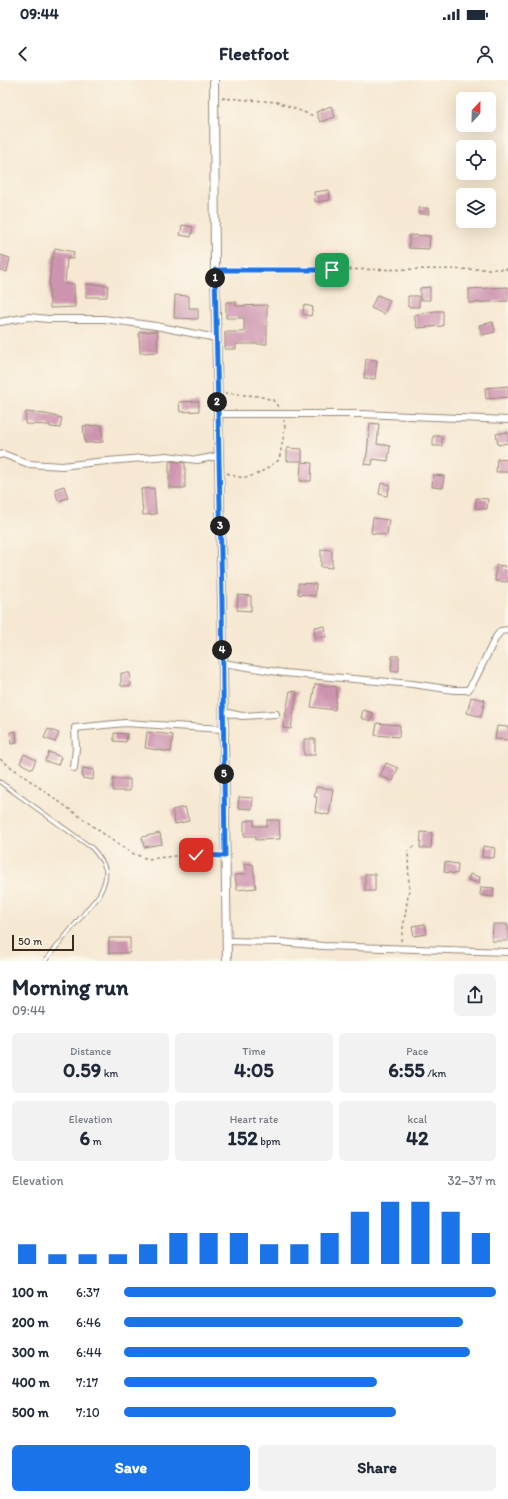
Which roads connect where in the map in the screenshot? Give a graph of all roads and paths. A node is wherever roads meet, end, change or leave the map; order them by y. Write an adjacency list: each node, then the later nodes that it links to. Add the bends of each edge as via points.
1 (214, 80): 2 (street)
2 (214, 97): 3 (path, via 277,102); 5 (street)
3 (314, 116)
4 (508, 269): 5 (path)
5 (215, 270): 7 (street)
6 (0, 322): 7 (street, via 29,317 104,319)
7 (216, 338): 8 (street)
8 (217, 392): 9 (street); 10 (path, via 273,400)
9 (217, 414): 10 (street); 13 (street)
10 (283, 414): 11 (street, via 361,414); 14 (path, via 285,429 279,460 257,475 244,478 234,477)
11 (508, 420)
12 (0, 455): 13 (street, via 29,464 62,466 167,456 197,460)
13 (218, 456): 14 (street)
14 (219, 468): 16 (street)
15 (508, 630): 16 (street, via 501,631 496,638 468,690 284,673)
16 (222, 663): 17 (street)
17 (223, 712): 18 (street, via 242,716); 19 (street)
18 (276, 714)
19 (223, 729): 21 (street, via 124,723 75,728); 24 (street)
20 (0, 758): 24 (path, via 118,845 134,854 148,859 196,855)
21 (74, 768)
22 (0, 782): 28 (lane, via 92,848 101,858 106,871 105,883 99,895)
23 (416, 845): 26 (path, via 408,851 409,890)
24 (225, 856): 25 (street)
25 (227, 941): 26 (street); 29 (street)
26 (400, 948): 27 (street)
27 (508, 952)
28 (45, 961)
29 (227, 961)

